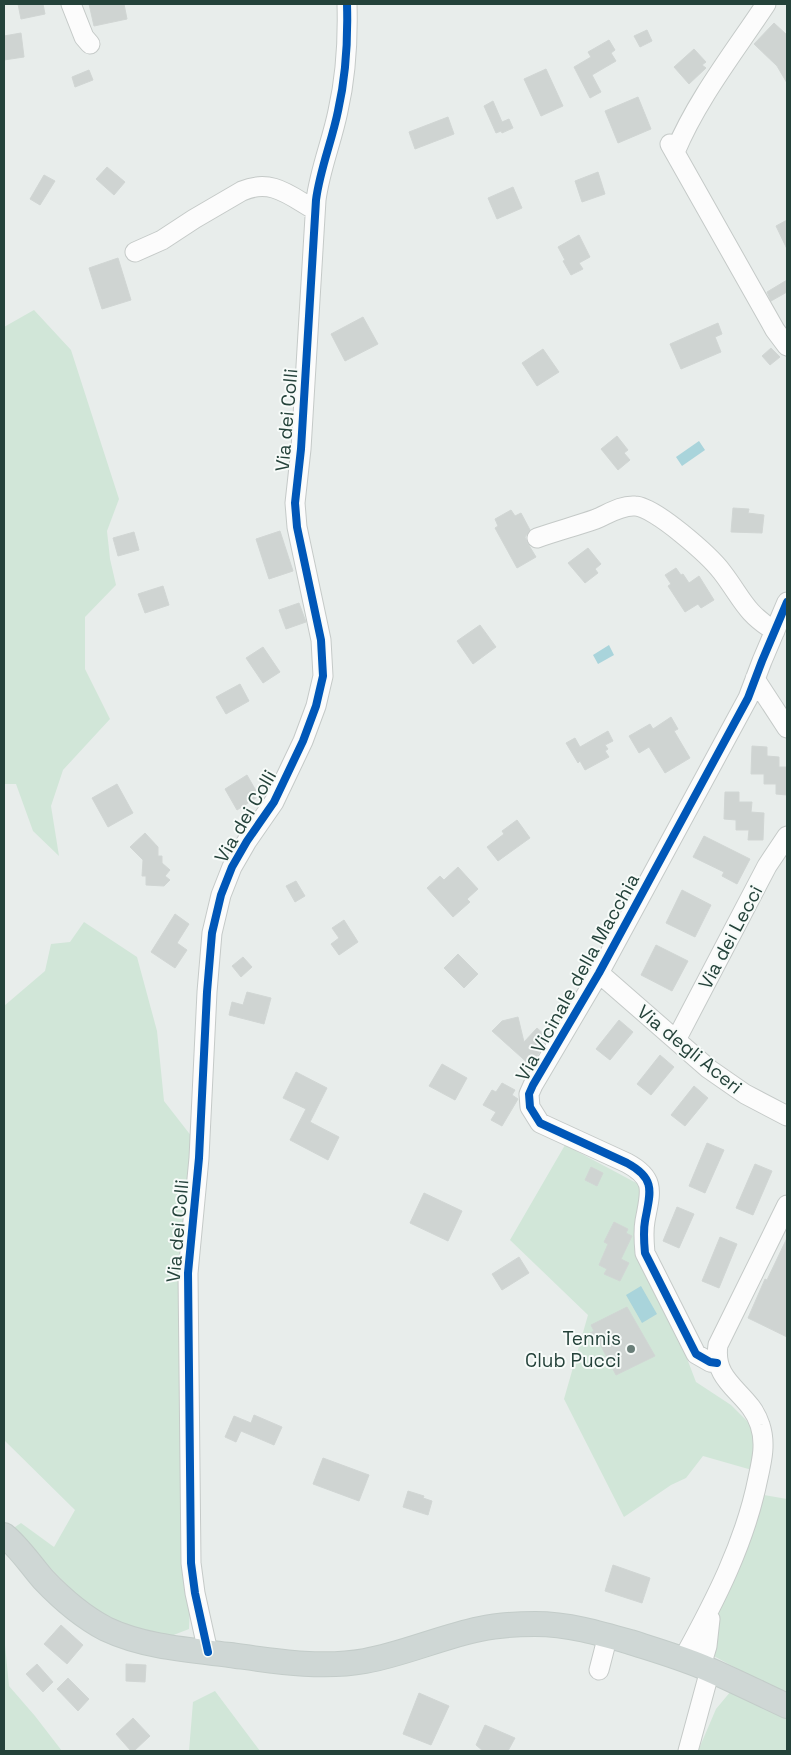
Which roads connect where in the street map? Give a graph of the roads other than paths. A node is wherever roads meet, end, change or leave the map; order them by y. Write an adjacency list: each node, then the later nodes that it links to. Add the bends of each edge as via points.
1 (71, 4): 4 (street)
2 (347, 4): 5 (street, Via dei Colli, via 342,93 320,175)
3 (766, 4): 7 (street, via 672,148)
4 (90, 44)
5 (315, 210): 6 (street, via 275,188 256,187 242,191 162,240); 21 (street, Via dei Colli, via 301,454 295,503 297,527 321,640 322,683 310,724 283,785 229,873 215,918 209,956 199,1158 188,1288 191,1558)
6 (135, 252)
7 (787, 346)
8 (537, 538): 10 (street, via 624,507 642,506 710,558 752,614)
9 (787, 602): 10 (street, Via Vicinale della Macchia)
10 (775, 631): 11 (street, Via Vicinale della Macchia)
11 (755, 679): 12 (street); 14 (street, Via Vicinale della Macchia, via 748,698)
12 (787, 728)
13 (787, 836): 15 (street, Via dei Lecci, via 767,866)
14 (599, 973): 15 (street, Via degli Aceri); 18 (street, Via Vicinale della Macchia, via 533,1085 530,1107 544,1126 628,1163 644,1176 651,1196 643,1236 646,1253 696,1354)
15 (676, 1040): 16 (street, Via degli Aceri, via 709,1070)
16 (787, 1116)
17 (787, 1205): 18 (street, via 720,1339)
18 (717, 1363): 22 (street, via 729,1384 754,1411 761,1428 763,1447 748,1521 710,1610)
19 (4, 1535): 21 (main road, via 45,1581 97,1624 131,1638)
20 (608, 1636): 21 (main road, via 545,1624 494,1627 466,1632 376,1659 343,1664); 22 (main road); 23 (street)
21 (208, 1652)
22 (698, 1665): 24 (main road); 25 (street)
23 (599, 1670)
24 (787, 1706)
25 (688, 1751)

